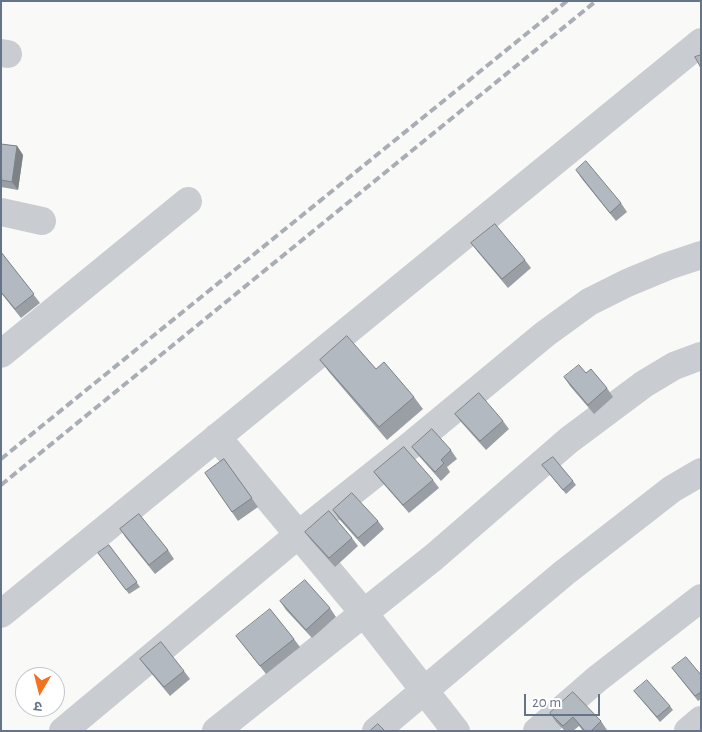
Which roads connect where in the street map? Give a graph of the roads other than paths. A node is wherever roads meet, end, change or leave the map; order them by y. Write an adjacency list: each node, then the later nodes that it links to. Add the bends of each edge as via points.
1 (701, 42): 8 (street)
2 (188, 201): 6 (street)
3 (1, 212): 4 (street)
4 (42, 221)
5 (701, 256): 10 (street, via 627,282 589,302 545,334)
6 (1, 354)
7 (701, 356): 12 (street, via 674,366 644,384 569,440 434,557)
8 (217, 437): 10 (street); 13 (street)
9 (701, 472): 14 (street, via 672,489 564,573)
10 (298, 535): 12 (street); 16 (street)
11 (701, 598): 20 (street)
12 (363, 612): 14 (street); 17 (street)
13 (1, 614)
14 (424, 691): 18 (street); 19 (street)
15 (701, 720): 21 (street)
16 (64, 731)
17 (216, 731)
18 (376, 731)
19 (456, 731)
20 (537, 731)
21 (688, 731)

